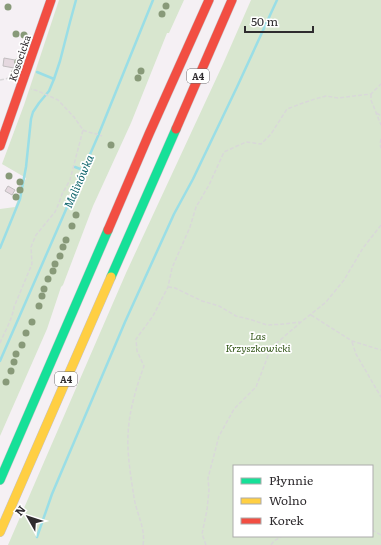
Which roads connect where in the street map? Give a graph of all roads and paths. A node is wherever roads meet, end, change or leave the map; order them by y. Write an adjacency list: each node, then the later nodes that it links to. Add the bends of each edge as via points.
1 (51, 0): 15 (main road, Kosocicka)
2 (209, 0): 25 (main road, A4)
3 (232, 0): 26 (main road, A4)
4 (17, 76): 5 (path)
5 (0, 80)
6 (381, 84): 8 (path)
7 (38, 91): 12 (path, via 58,100)
8 (371, 94): 9 (path); 18 (path, via 338,98 326,96 303,102 287,109 271,134 260,144 246,142 224,152 196,207 172,268)
9 (375, 112): 10 (path); 11 (path)
10 (381, 116)
11 (381, 125)
12 (83, 130): 13 (path); 22 (path, via 70,180 54,212 31,247 32,264)
13 (102, 136)
14 (381, 139): 16 (path)
15 (0, 146)
16 (381, 148)
17 (381, 226): 19 (path, via 363,248 344,280 326,302)
18 (168, 288): 20 (path, via 175,288 219,306 236,316 268,325); 28 (path, via 153,316 136,339 137,351 144,366 135,392 128,435 134,498)
19 (311, 314): 20 (path); 21 (path)
20 (301, 322): 29 (path, via 271,348 256,387 234,409 219,436 208,478 207,510 202,534)
21 (352, 341): 23 (path); 24 (path, via 356,354)
22 (0, 343)
23 (381, 350)
24 (381, 397)
25 (0, 480)
26 (0, 532)
27 (281, 537): 30 (path)
28 (144, 545)
29 (206, 545)
30 (271, 545)

